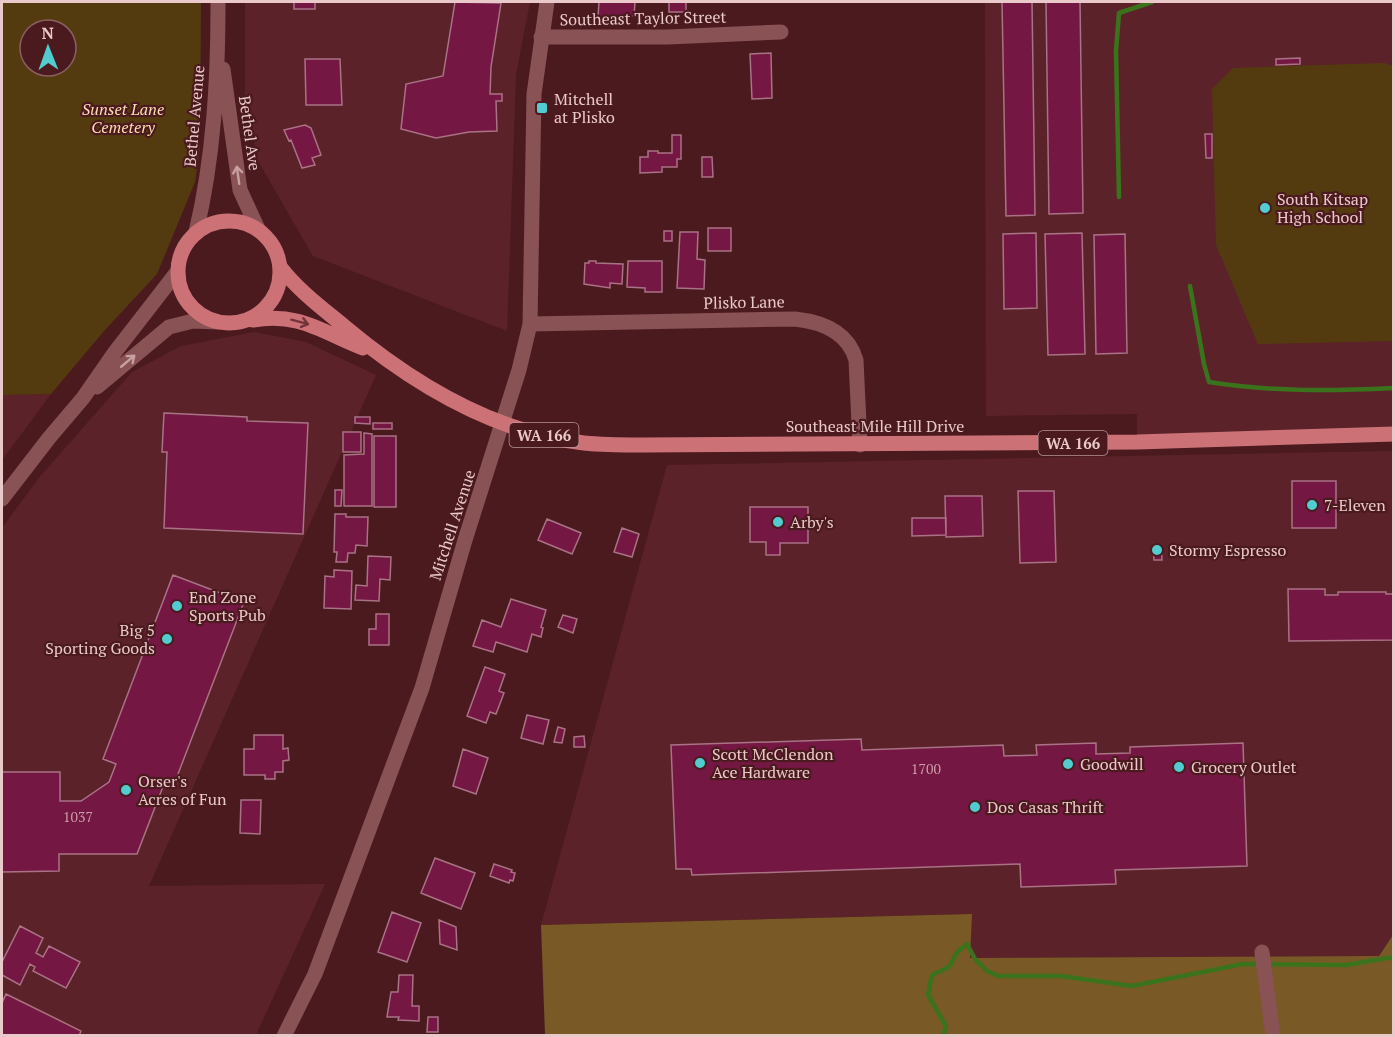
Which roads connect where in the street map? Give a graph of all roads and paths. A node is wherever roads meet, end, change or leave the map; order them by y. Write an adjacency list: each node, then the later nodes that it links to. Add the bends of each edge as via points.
1 (218, 2): 5 (street, Bethel Avenue)
2 (547, 2): 4 (street, Mitchell Avenue)
3 (781, 32): 4 (street, Southeast Taylor Street)
4 (541, 37): 12 (street, Mitchell Avenue, via 534,94)
5 (218, 39): 6 (street, Bethel Ave, one-way to 5, via 240,190); 7 (street, Bethel Avenue, via 206,191)
6 (258, 229): 7 (main road, via 233,220 207,225); 8 (main road, WA 166, via 274,246)
7 (196, 232): 9 (main road, via 182,250)
8 (281, 268): 10 (main road, via 271,302); 13 (main road, Southeast Mile Hill Drive / WA 166)
9 (177, 272): 11 (main road, via 179,286 189,304); 14 (street)
10 (242, 321): 11 (main road, WA 166); 13 (main road, Southeast Mile Hill Drive / WA 166, one-way to 13, via 285,318 314,326)
11 (218, 322): 14 (street, one-way to 11, via 169,327 193,321)
12 (530, 324): 16 (street, Plisko Lane, via 795,319 817,323 836,330 854,351); 19 (street, Mitchell Avenue, via 422,688 315,974)
13 (377, 354): 16 (main road, Southeast Mile Hill Drive / WA 166, via 451,399 488,416 562,439 643,445)
14 (83, 398): 17 (street)
15 (1394, 434): 16 (main road, Southeast Mile Hill Drive / WA 166)
16 (860, 445)
17 (2, 499)
18 (1262, 952): 20 (street)
19 (284, 1035)
20 (1273, 1035)

